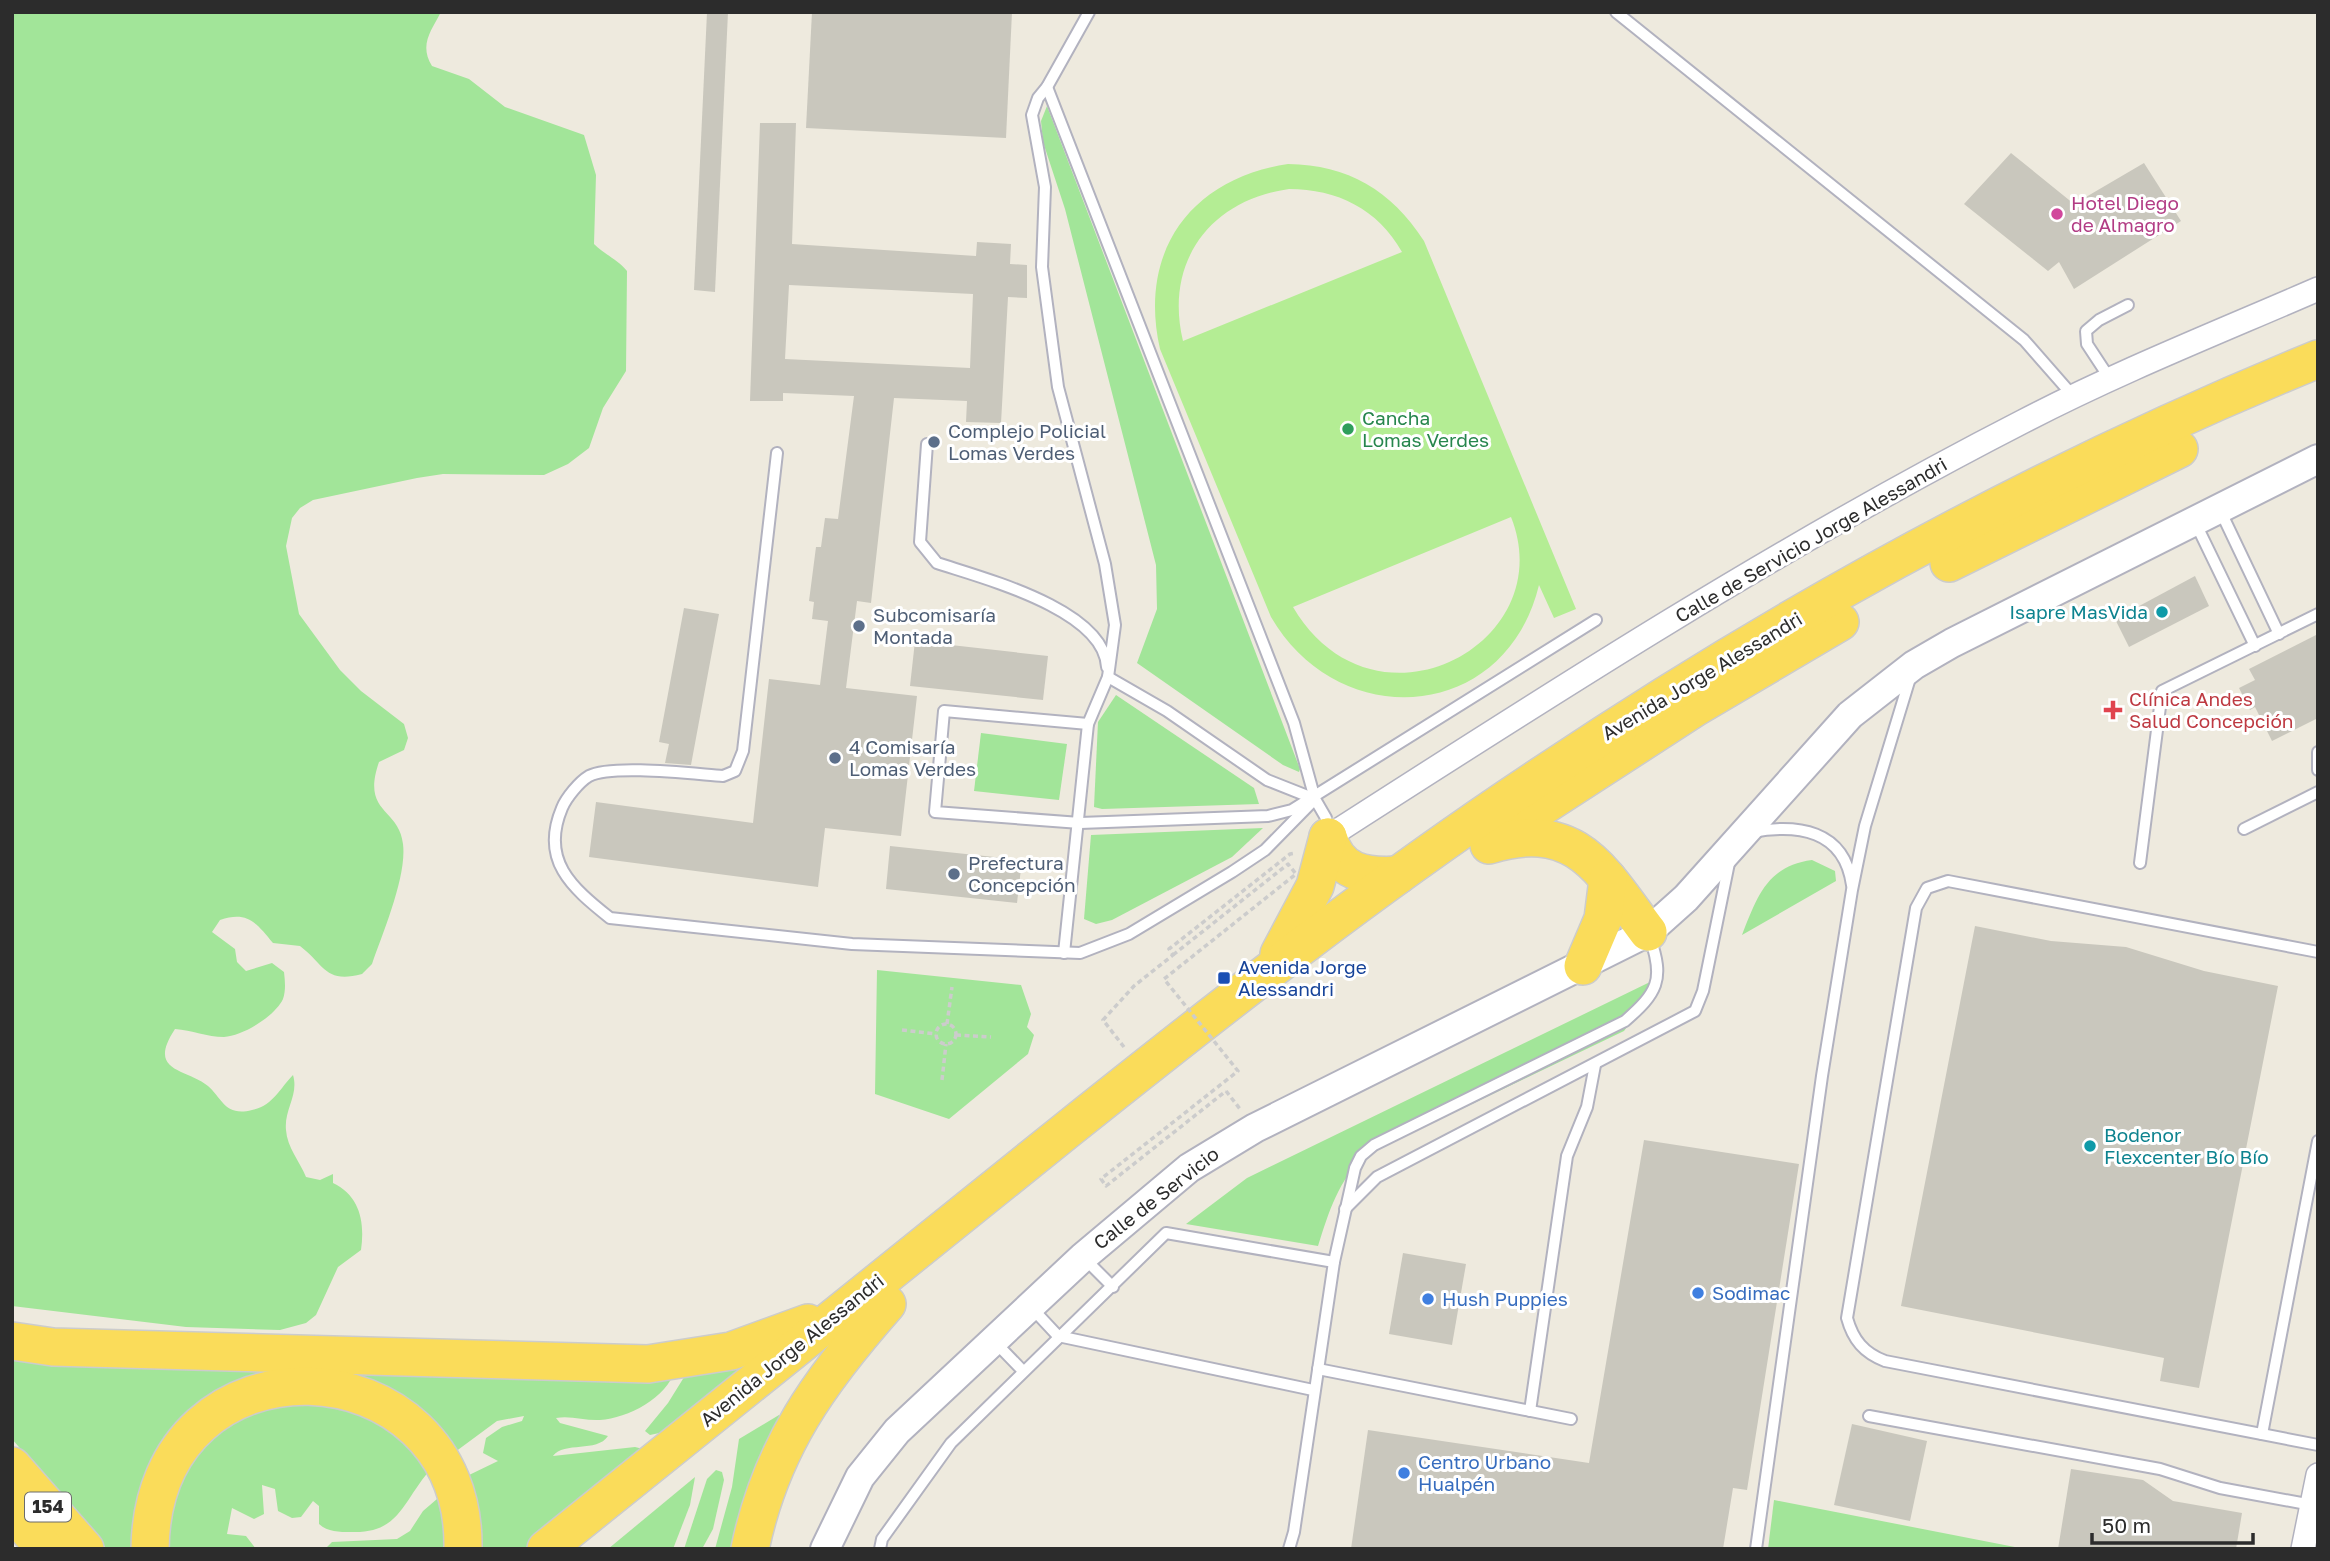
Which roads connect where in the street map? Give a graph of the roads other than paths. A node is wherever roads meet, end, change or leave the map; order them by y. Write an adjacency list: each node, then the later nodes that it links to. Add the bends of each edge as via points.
1 (1089, 12): 3 (lane)
2 (1616, 12): 9 (lane, via 2024,340)
3 (1047, 87): 19 (lane, via 1032,115 1046,207 1042,267 1058,387 1105,564 1115,625); 24 (lane, via 1294,723)
4 (2318, 289): 7 (street, Calle de Servicio Jorge Alessandri)
5 (2128, 304): 7 (lane, via 2086,331 2087,344)
6 (2318, 359): 31 (highway, Avenida Jorge Alessandri, via 2090,462 1781,626 1550,769)
7 (2110, 379): 9 (street, Calle de Servicio Jorge Alessandri)
8 (2318, 387): 29 (highway, Avenida Jorge Alessandri, via 2099,487 1853,614 1696,707)
9 (2074, 397): 28 (street, Calle de Servicio Jorge Alessandri, via 1812,536)
10 (927, 444): 19 (lane, via 920,542 926,552 937,563 1031,595 1075,620 1098,641 1107,659)
11 (777, 453): 36 (lane, via 743,751 735,771 723,776 625,771 590,776 565,800 552,830 557,861 582,895 610,918 852,944)
12 (2318, 459): 13 (street)
13 (2206, 514): 16 (lane); 17 (lane); 18 (street)
14 (2318, 614): 16 (lane)
15 (1596, 620): 24 (lane)
16 (2279, 634): 17 (lane)
17 (2255, 646): 30 (lane, via 2162,691)
18 (1914, 665): 27 (street, via 1850,715); 33 (lane, via 1865,826)
19 (1108, 677): 20 (lane); 24 (lane, via 1167,711 1267,780)
20 (1088, 724): 25 (lane); 25 (lane, via 944,711 934,812)
21 (2318, 752): 22 (lane)
22 (2318, 770)
23 (2318, 792): 26 (lane)
24 (1315, 799): 25 (lane, via 1268,816); 28 (lane, via 1326,818); 36 (lane, via 1265,850 1232,872 1129,934 1080,953)
25 (1080, 823): 36 (lane)
26 (2244, 830)
27 (1737, 839): 33 (lane, via 1808,829 1845,862); 34 (street, via 1674,911); 39 (lane, via 1695,1011)
28 (1314, 844): 31 (highway, via 1351,870); 38 (highway, via 1319,874 1307,906)
29 (1481, 847): 32 (highway, via 1512,840 1555,841 1589,857); 45 (highway, Avenida Jorge Alessandri)
30 (2140, 863)
31 (1398, 875): 38 (highway, Avenida Jorge Alessandri)
32 (1608, 879): 34 (highway); 37 (highway, via 1602,919)
33 (1853, 890): 72 (lane, via 1822,1076)
34 (1648, 932): 37 (street); 41 (lane, via 1659,963 1657,984 1649,1000 1625,1021 1374,1145 1355,1168)
35 (2318, 952): 56 (lane, via 1948,881 1927,888 1916,908 1847,1318 1856,1341 1885,1361)
36 (1065, 953)
37 (1583, 966): 42 (street, Calle de Servicio, via 1221,1146)
38 (1269, 970): 45 (highway, Avenida Jorge Alessandri)
39 (1595, 1065): 41 (lane, via 1377,1177); 53 (lane, via 1587,1107 1567,1156)
40 (2318, 1141): 56 (lane)
41 (1345, 1209): 43 (lane)
42 (1083, 1256): 44 (lane); 46 (street, Calle de Servicio)
43 (1334, 1262): 44 (lane, via 1166,1233); 50 (lane)
44 (1113, 1287): 47 (lane)
45 (870, 1302): 49 (highway, via 744,1347 648,1364 67,1347); 66 (highway, Avenida Jorge Alessandri); 67 (highway, Avenida Jorge Alessandri); 68 (highway, via 792,1430 764,1491)
46 (1030, 1306): 47 (lane); 48 (street, Calle de Servicio)
47 (1058, 1336): 51 (lane); 52 (lane)
48 (993, 1340): 51 (lane); 69 (street, Calle de Servicio, via 877,1454 846,1502)
49 (12, 1341)
50 (1318, 1369): 52 (lane); 53 (lane)
51 (1023, 1371): 70 (lane, via 951,1443 882,1539)
52 (1313, 1390): 71 (lane)
53 (1530, 1411): 55 (lane)
54 (1869, 1416): 60 (lane, via 2161,1469 2220,1488)
55 (1572, 1419)
56 (2262, 1434): 57 (lane)
57 (2318, 1445)
58 (12, 1466): 63 (highway, 154)
59 (2318, 1475): 60 (street)
60 (2312, 1505): 73 (street)
61 (12, 1511): 62 (highway, 154)
62 (45, 1549)
63 (85, 1549)
64 (150, 1549): 65 (highway, via 160,1488 184,1442 225,1406 293,1385 363,1396 417,1432 440,1461 454,1489)
65 (463, 1549)
66 (546, 1549)
67 (586, 1549)
68 (750, 1549)
69 (825, 1549)
70 (880, 1549)
71 (1289, 1549)
72 (1756, 1549)
73 (2303, 1549)

